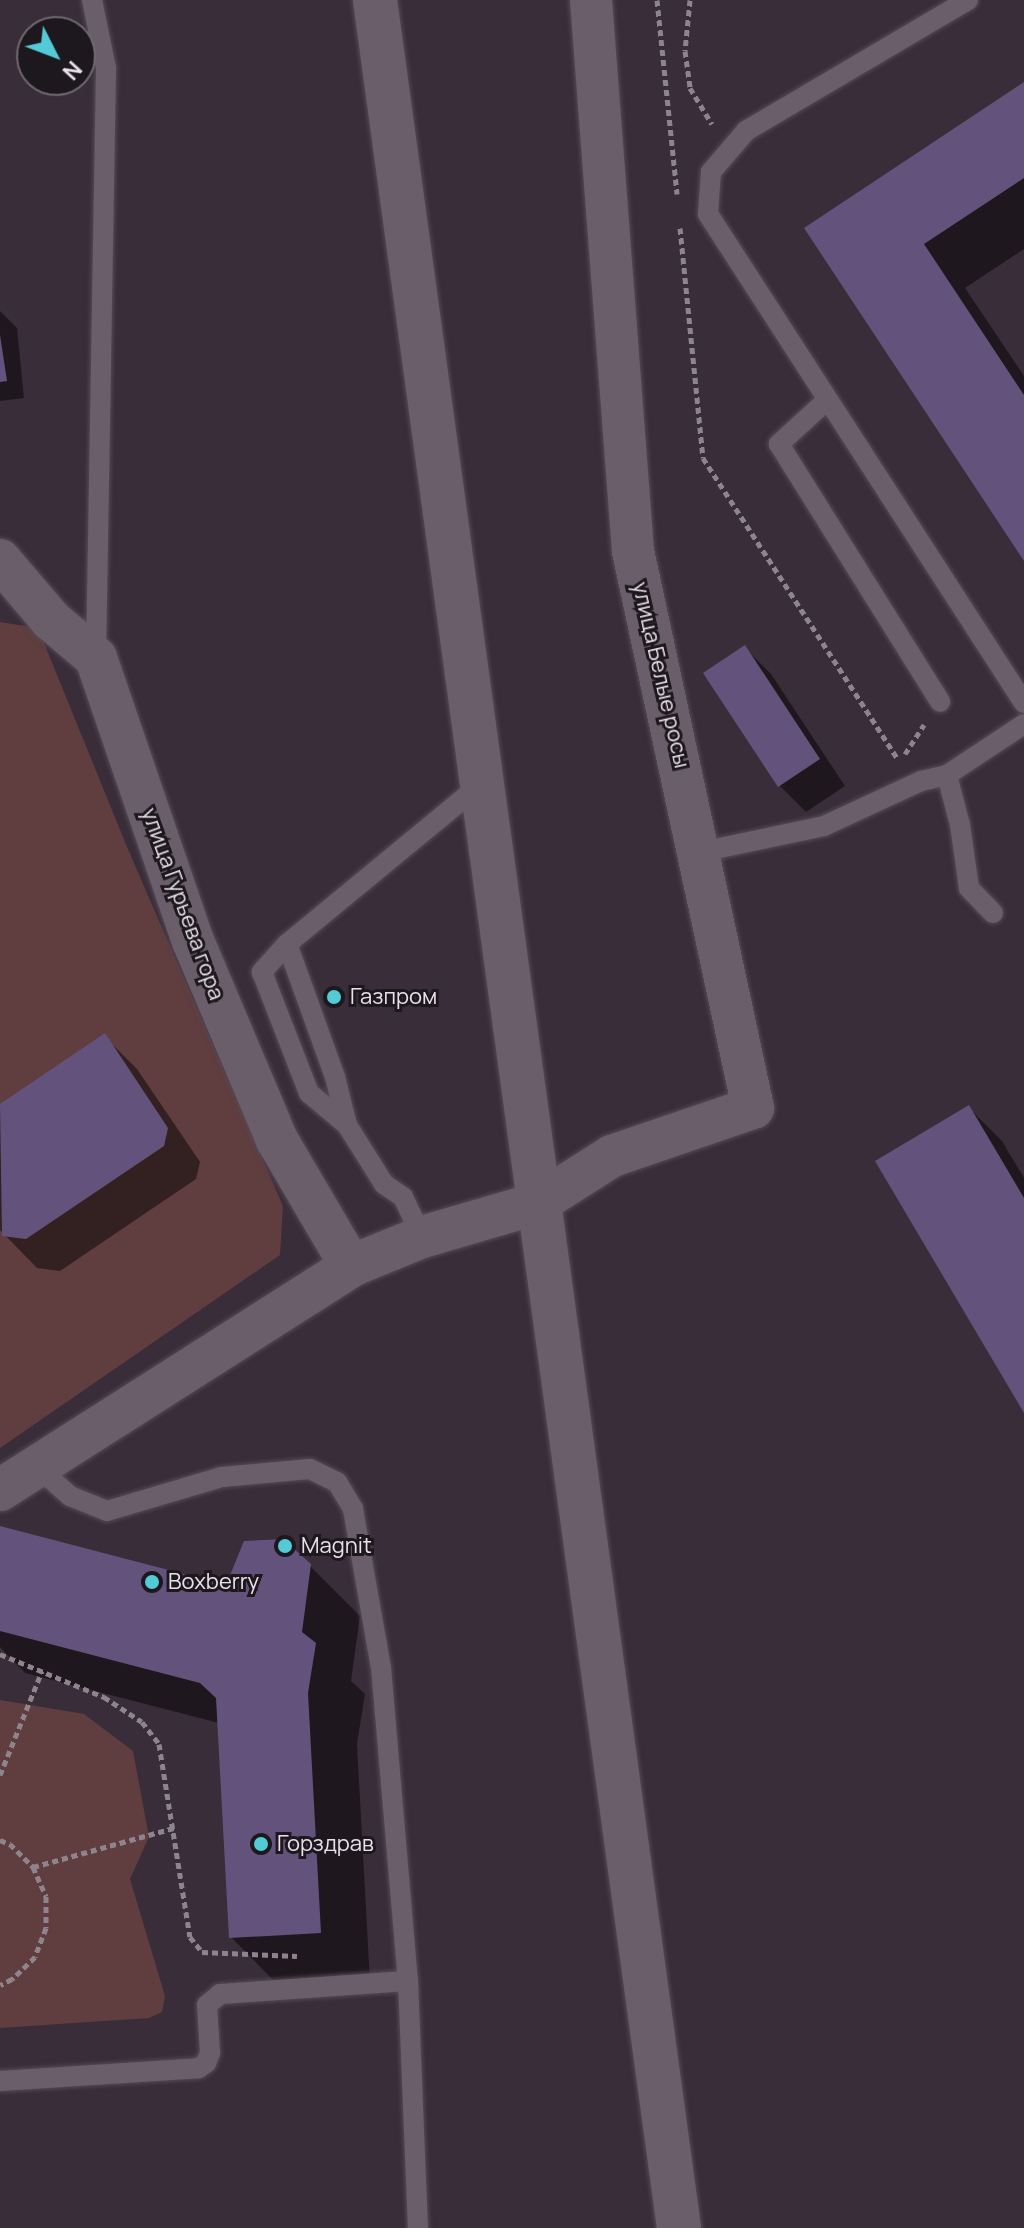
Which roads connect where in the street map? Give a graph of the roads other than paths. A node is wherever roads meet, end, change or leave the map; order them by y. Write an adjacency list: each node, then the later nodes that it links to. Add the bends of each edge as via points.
1 (92, 0): 7 (lane, via 106,68)
2 (375, 0): 12 (main road)
3 (591, 0): 13 (street, улица Белые росы, via 633,551)
4 (968, 0): 5 (lane, via 746,131 711,172 708,214)
5 (826, 401): 8 (lane, via 779,444); 9 (lane)
6 (0, 560): 7 (street, via 51,620)
7 (96, 658): 19 (street, улица Гурьева гора, via 193,941 277,1140)
8 (940, 702)
9 (1024, 703)
10 (1024, 724): 11 (lane)
11 (947, 775): 13 (lane, via 921,781 824,826); 14 (lane, via 969,888)
12 (481, 784): 15 (lane); 17 (main road)
13 (701, 852): 17 (street, улица Белые росы, via 753,1108 612,1156)
14 (993, 913)
15 (287, 944): 16 (lane); 16 (lane, via 262,972 309,1093)
16 (347, 1125): 18 (lane, via 384,1184 403,1197)
17 (538, 1203): 18 (street); 25 (main road)
18 (422, 1237): 19 (street)
19 (351, 1266): 20 (street)
20 (36, 1466): 21 (street); 22 (lane, via 70,1496 107,1511 222,1477 310,1469 337,1482 353,1509 381,1667)
21 (0, 1490)
22 (408, 1981): 23 (lane, via 220,1994 207,2005 210,2053 199,2068); 24 (lane)
23 (0, 2081)
24 (418, 2228)
25 (679, 2228)

